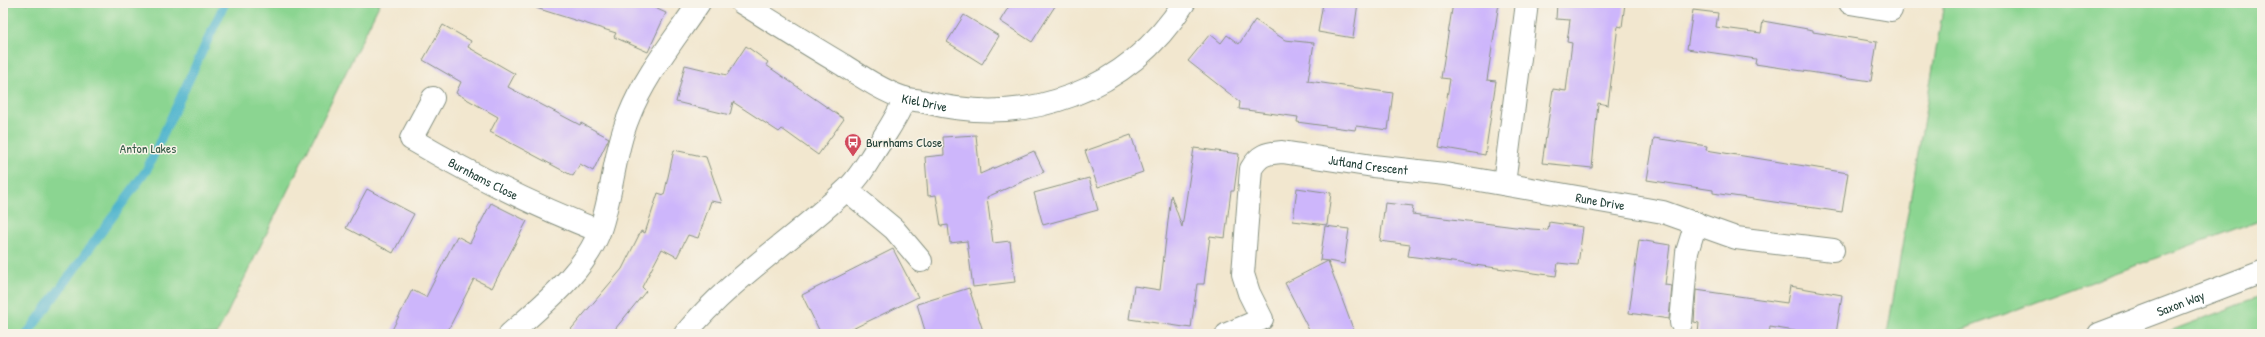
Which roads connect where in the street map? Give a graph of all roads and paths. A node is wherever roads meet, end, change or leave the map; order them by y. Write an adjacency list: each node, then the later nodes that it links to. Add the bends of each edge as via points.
1 (700, 3): 12 (street, via 649,78 629,114 620,140 607,206)
2 (742, 3): 8 (street, via 867,80)
3 (1184, 3): 8 (street, Kiel Drive, via 1162,33 1142,53 1108,78 1061,101 1012,111 986,111 962,110)
4 (1527, 3): 9 (street)
5 (1850, 3): 6 (street)
6 (1891, 10)
7 (432, 98): 12 (street, Burnhams Close, via 412,139 460,168 515,196)
8 (905, 98): 10 (street, Kiel Drive, via 899,115)
9 (1504, 184): 11 (street, Rune Drive, via 1663,212); 17 (street, Jutland Crescent, via 1282,152 1267,153 1257,158 1251,168 1249,181 1243,274 1248,293)
10 (847, 190): 14 (street, via 894,229); 19 (street, Kiel Drive, via 746,274 710,307)
11 (1696, 223): 13 (street, Rune Drive, via 1736,238); 16 (street, via 1687,252)
12 (599, 231): 18 (street, via 589,252 567,279)
13 (1833, 250)
14 (922, 261)
15 (2262, 272): 21 (street, Saxon Way)
16 (1680, 323)
17 (1266, 326): 20 (street, Jutland Crescent)
18 (510, 334)
19 (686, 334)
20 (1227, 334)
21 (2099, 334)

